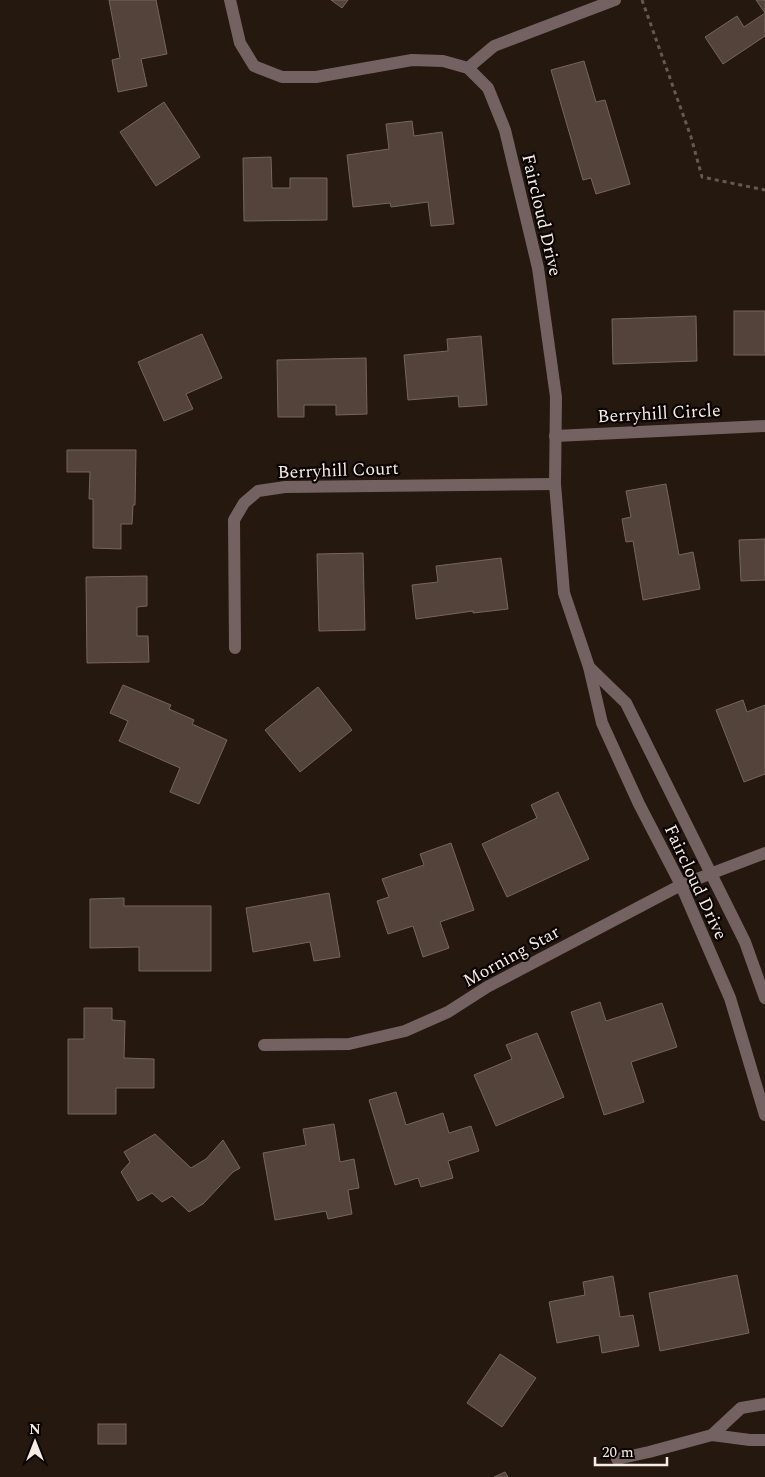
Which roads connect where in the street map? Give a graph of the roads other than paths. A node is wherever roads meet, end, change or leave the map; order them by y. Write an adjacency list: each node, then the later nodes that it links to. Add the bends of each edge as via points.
1 (230, 0): 3 (street, Faircloud Drive, via 240,43 254,66 282,77 316,77 412,60 443,61)
2 (615, 0): 3 (street, via 494,46)
3 (468, 68): 5 (street, Faircloud Drive, via 488,88 505,130 538,268 556,396)
4 (765, 426): 5 (street, Berryhill Circle)
5 (555, 436): 6 (street, Faircloud Drive)
6 (555, 484): 7 (street, Berryhill Court, via 285,487 258,491 244,503 234,520); 8 (street, Faircloud Drive, via 564,593)
7 (235, 648)
8 (589, 666): 10 (street, Faircloud Drive, via 626,703); 11 (street, Faircloud Drive, via 602,723)
9 (765, 853): 10 (street, Morning Star)
10 (710, 874): 11 (street, Morning Star); 12 (street, Faircloud Drive, via 745,942)
11 (681, 886): 13 (street, Morning Star, via 487,987 448,1012 405,1030 349,1044); 14 (street, Faircloud Drive, via 730,998)
12 (765, 998)
13 (264, 1044)
14 (765, 1114)
15 (765, 1404): 16 (street, via 741,1408)
16 (712, 1435): 17 (street); 18 (street)
17 (765, 1440)
18 (617, 1459)

